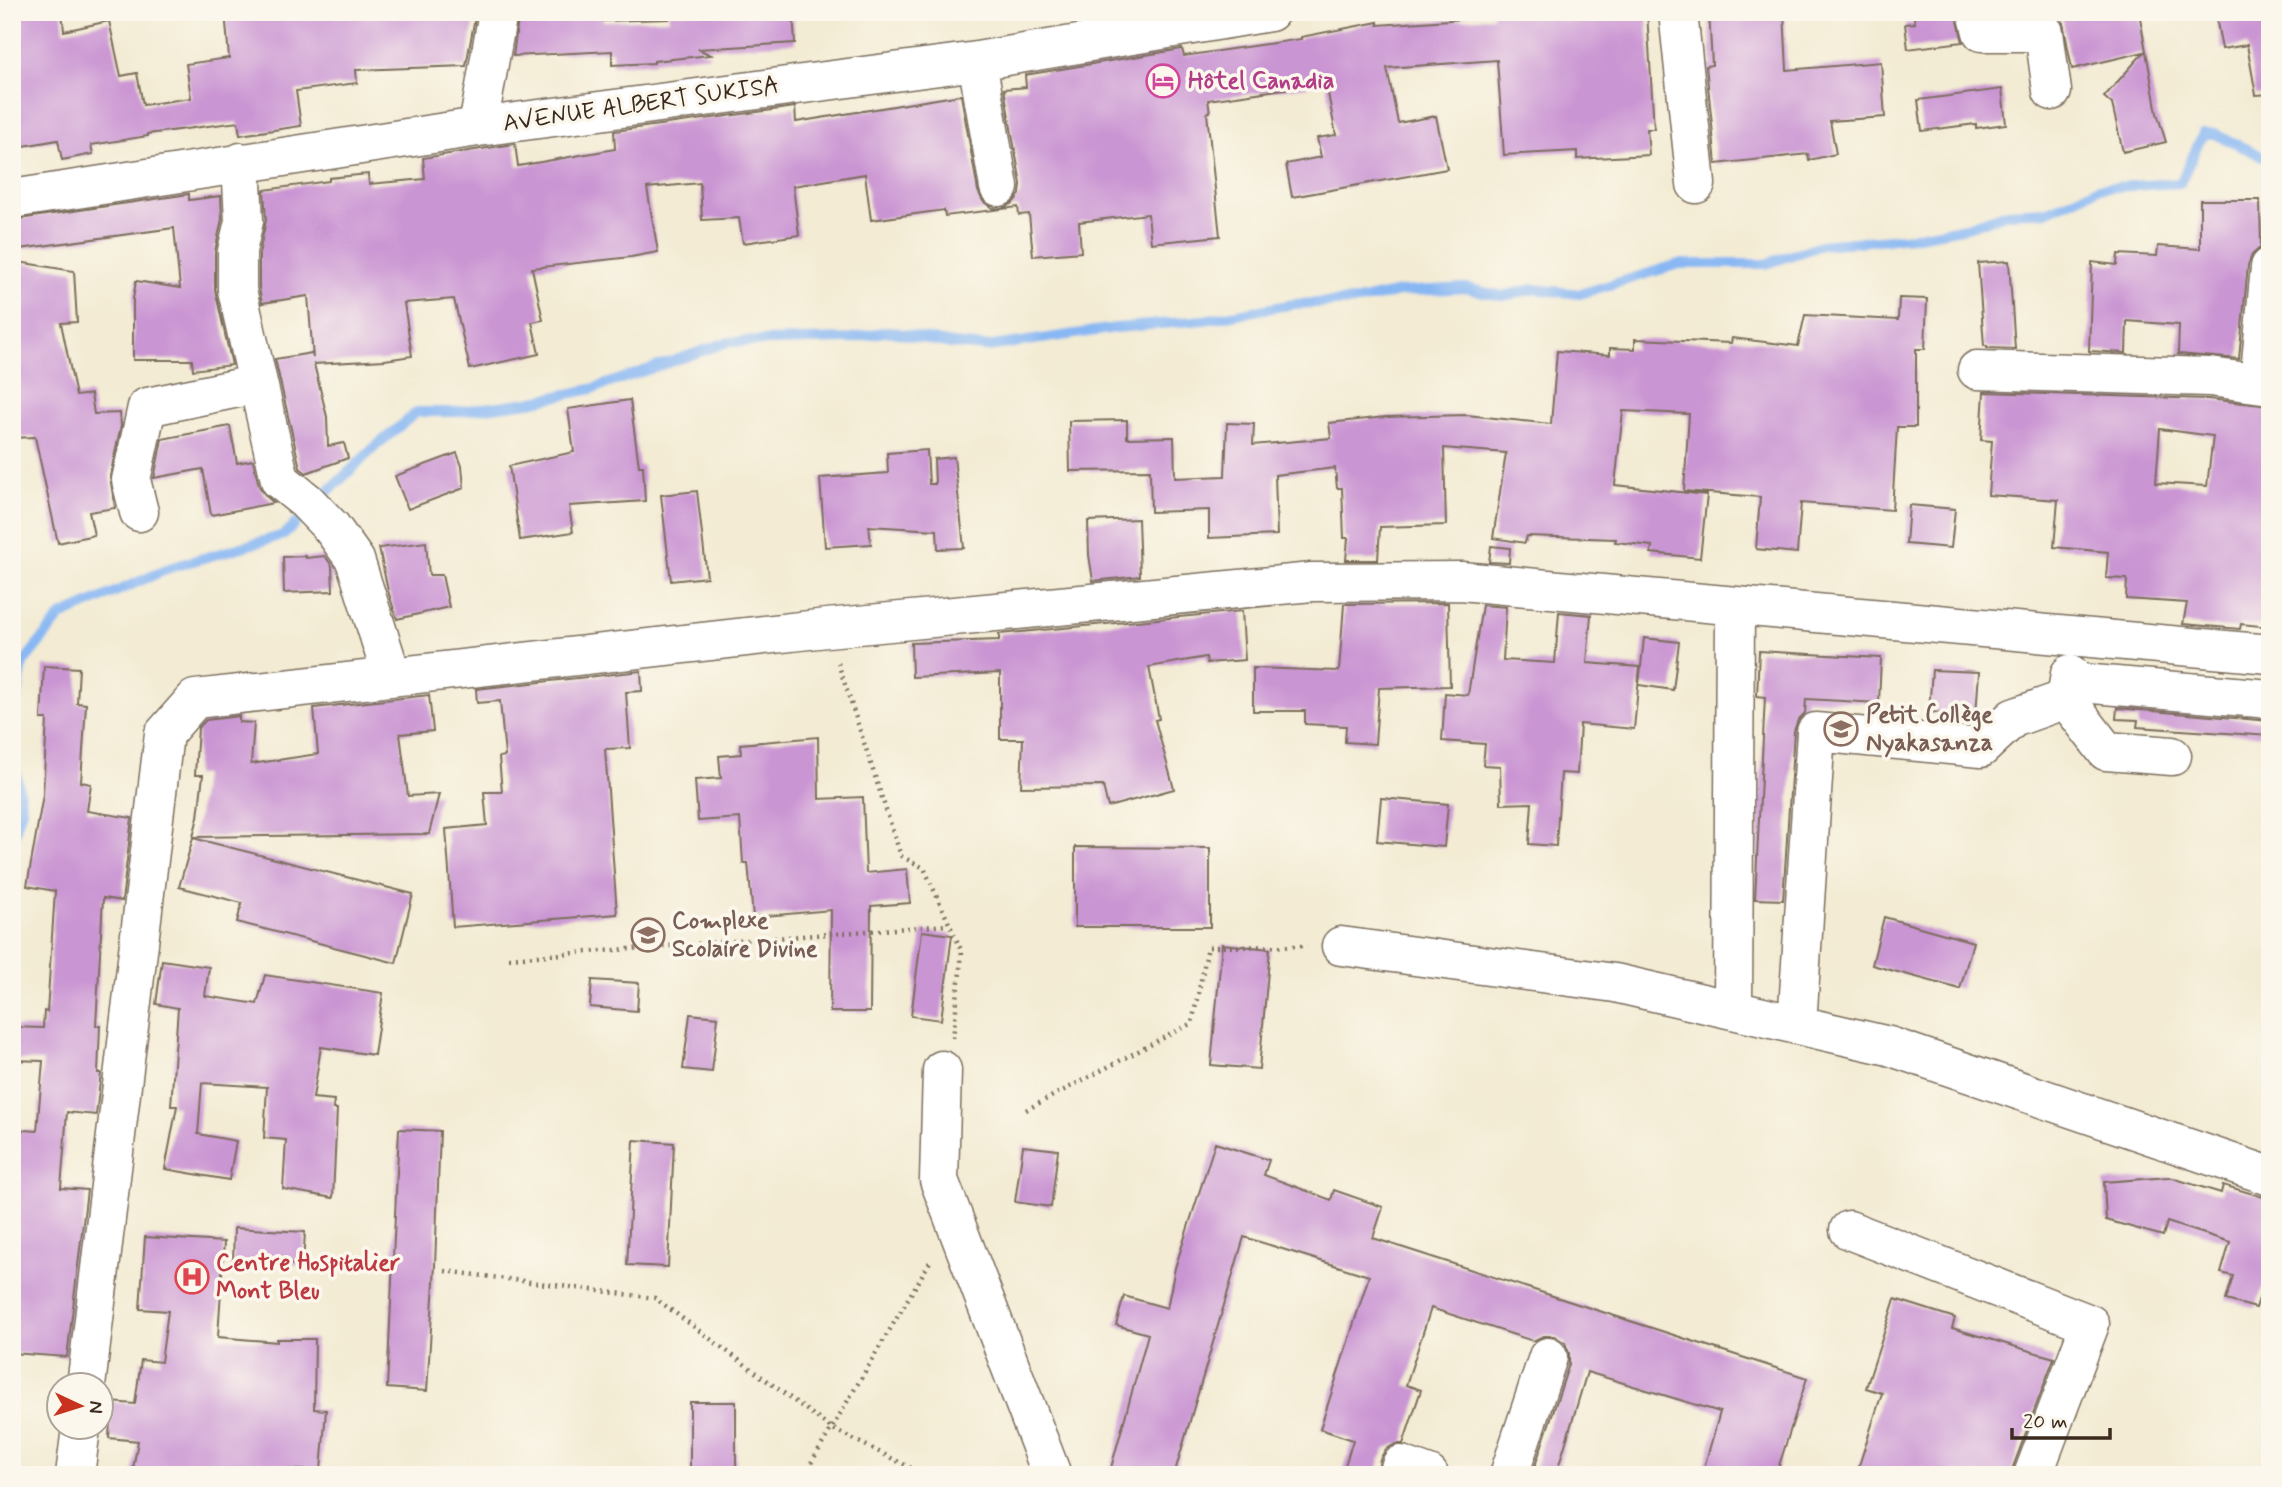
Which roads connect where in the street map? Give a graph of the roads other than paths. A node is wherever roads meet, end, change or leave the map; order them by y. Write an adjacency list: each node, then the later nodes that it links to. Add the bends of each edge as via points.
1 (499, 12): 7 (street)
2 (1270, 12): 5 (street, AVENUE ALBERT SUKISA)
3 (1678, 12): 9 (street)
4 (1977, 12): 6 (street, via 1982,32 2044,32)
5 (977, 61): 7 (street, AVENUE ALBERT SUKISA); 10 (street)
6 (2052, 91)
7 (478, 127): 8 (street, AVENUE ALBERT SUKISA)
8 (241, 162): 11 (street, AVENUE ALBERT SUKISA); 14 (street, via 244,221 237,251 237,290)
9 (1696, 184)
10 (999, 187)
11 (12, 199)
12 (2270, 267): 15 (street)
13 (1978, 370): 15 (street, via 2210,377)
14 (258, 384): 16 (street, via 147,407 131,480); 20 (street, via 280,480 319,515 355,560)
15 (2264, 384)
16 (139, 512)
17 (1735, 607): 18 (street); 20 (street, via 1461,581 1312,582 827,628); 25 (street)
18 (2073, 637): 19 (street); 21 (street)
19 (2270, 654)
20 (391, 677): 31 (street, via 195,699 163,734)
21 (2068, 691): 22 (street); 23 (street, via 2106,751); 26 (street, via 2013,718 1982,748 1816,732)
22 (2270, 699)
23 (2172, 756)
24 (1341, 946): 25 (street, via 1615,984)
25 (1733, 1010): 26 (street)
26 (1797, 1025): 28 (street, via 1889,1046)
27 (942, 1070): 34 (street, via 939,1180)
28 (2270, 1175)
29 (1849, 1230): 38 (street, via 2090,1324)
30 (1548, 1357): 37 (street)
31 (88, 1372)
32 (79, 1442): 33 (street)
33 (75, 1475)
34 (1052, 1475)
35 (1398, 1475): 36 (street, via 1401,1465)
36 (1429, 1475)
37 (1510, 1475)
38 (2033, 1475)

